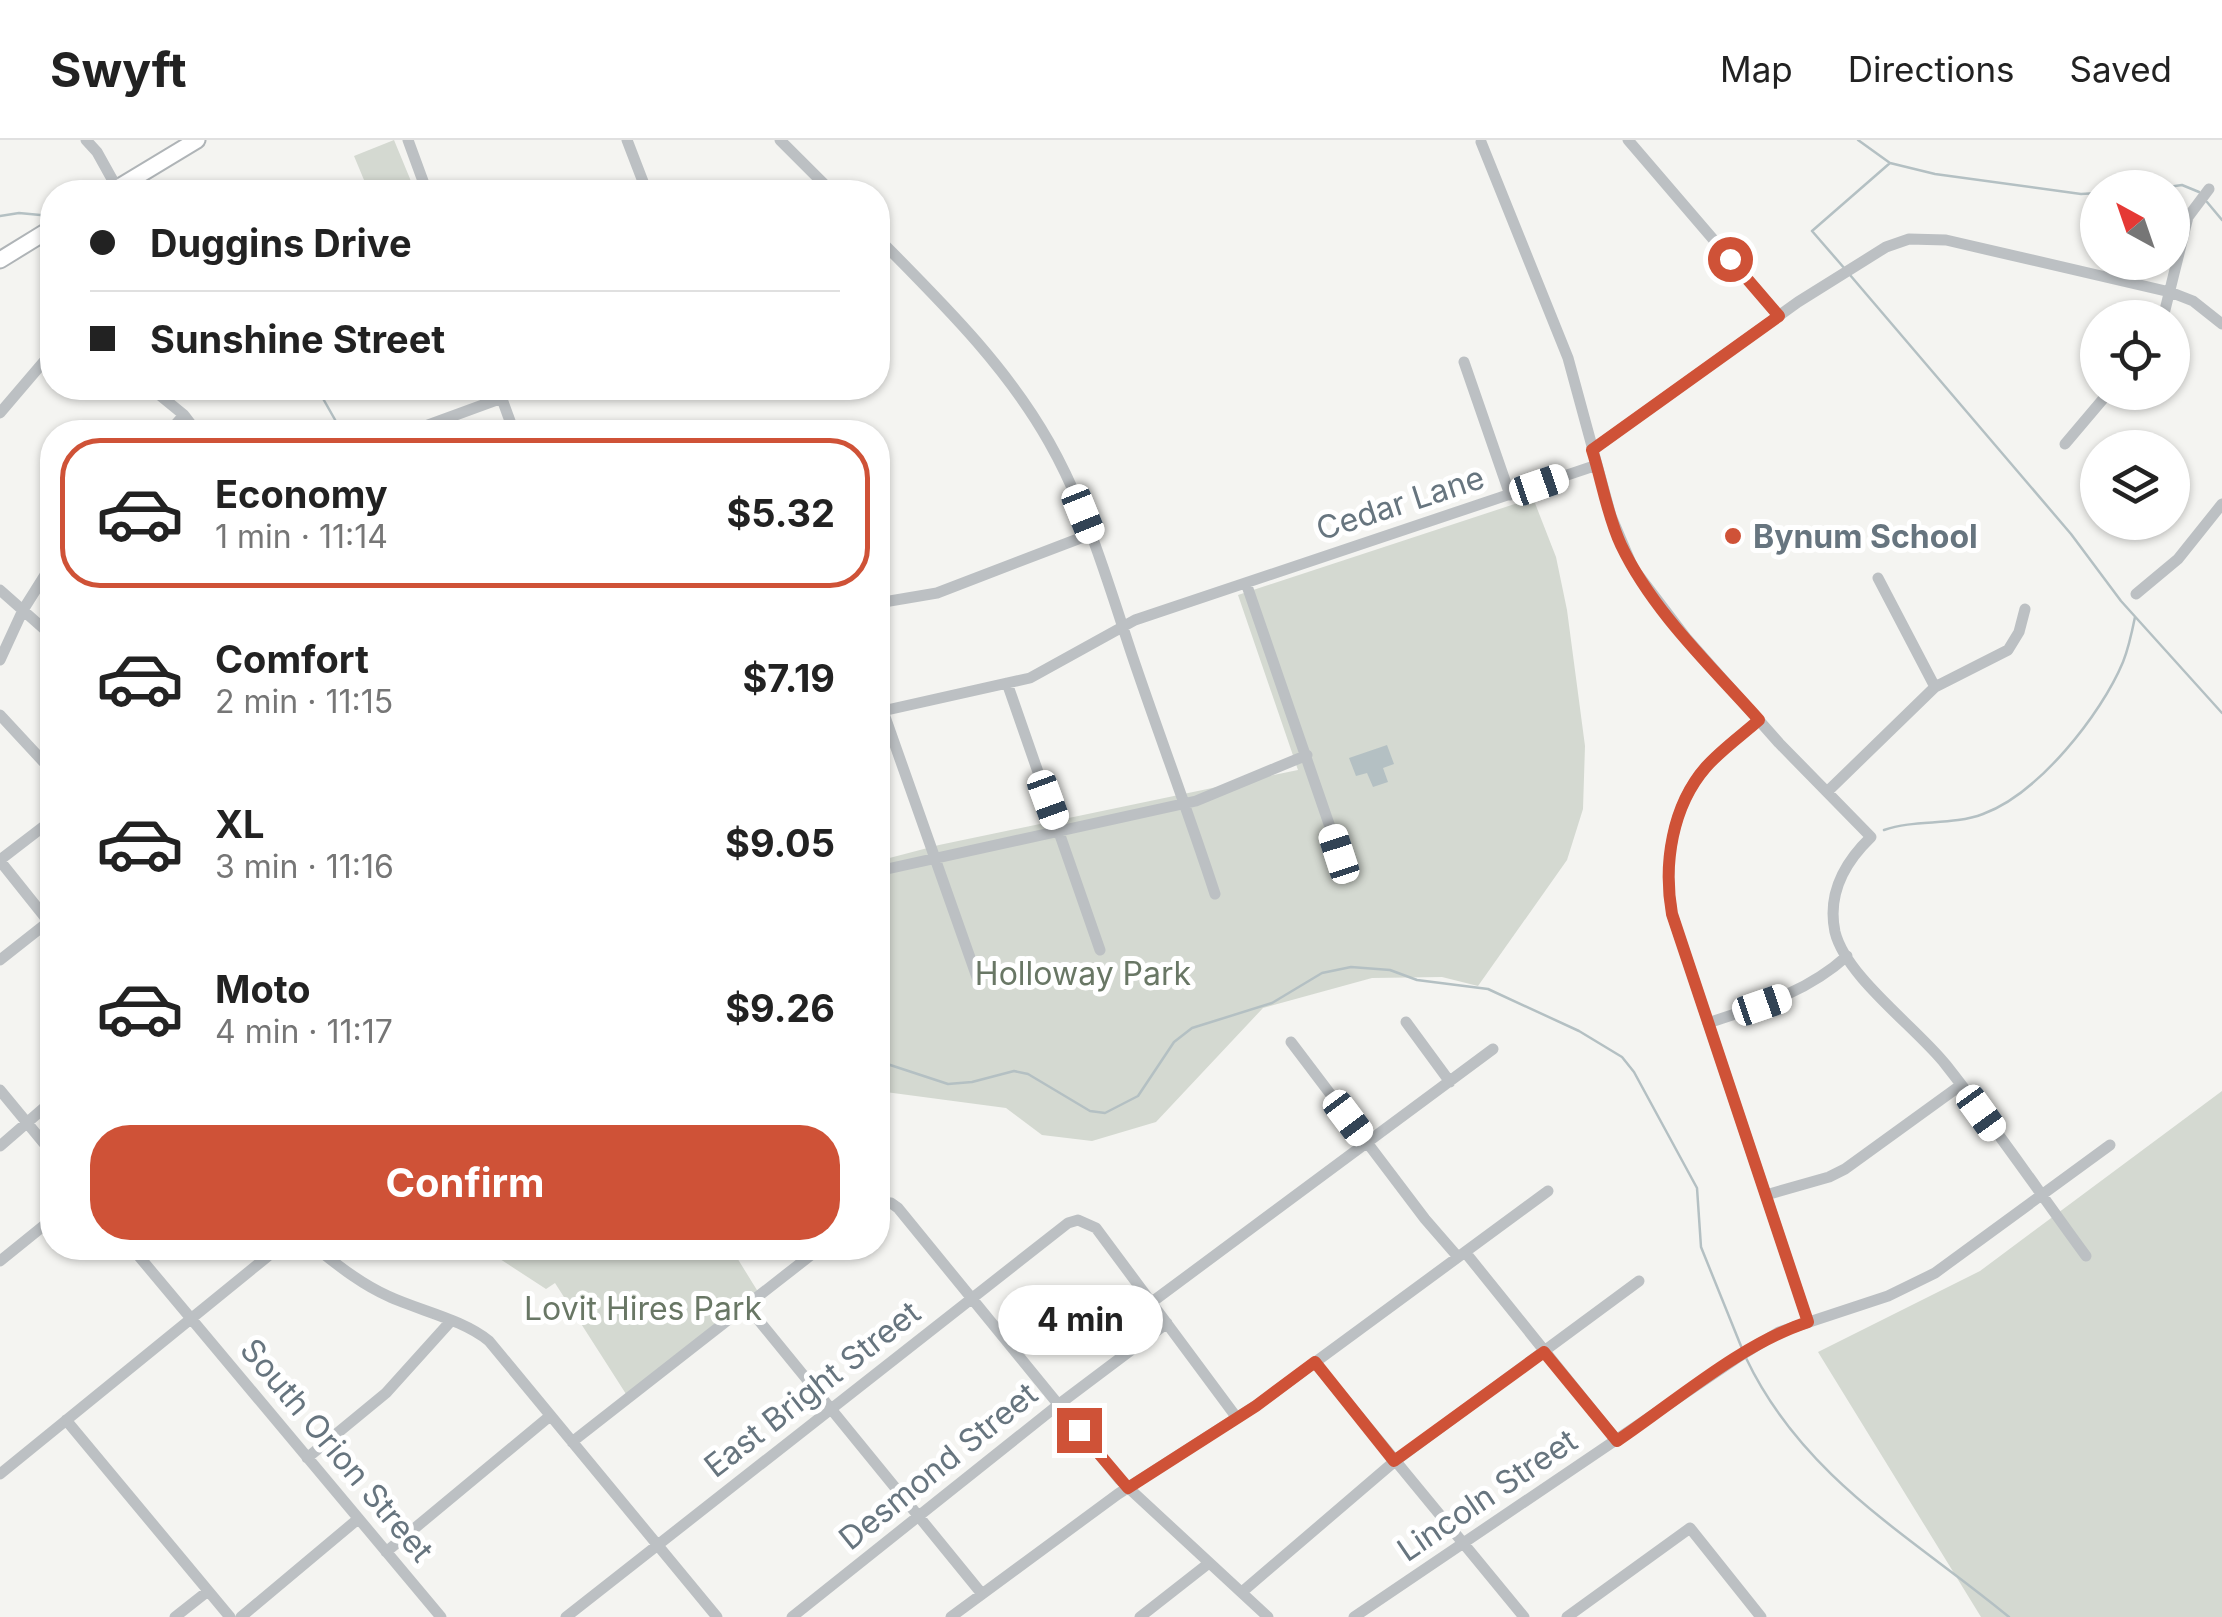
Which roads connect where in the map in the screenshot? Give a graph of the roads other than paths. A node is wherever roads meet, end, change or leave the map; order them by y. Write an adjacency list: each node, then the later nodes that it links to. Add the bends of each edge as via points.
1 (86, 140): 8 (street)
2 (197, 140): 9 (street)
3 (408, 140): 10 (street)
4 (627, 140): 11 (street)
5 (780, 140): 12 (street)
6 (1628, 140): 19 (street)
7 (1480, 142): 32 (street, via 1568,358)
8 (110, 180)
9 (131, 180)
10 (423, 180)
11 (642, 180)
12 (820, 180)
13 (2208, 189): 17 (street, via 2188,217)
14 (40, 235): 16 (street)
15 (890, 250): 36 (street, via 1015,390 1049,442)
16 (0, 260)
17 (2170, 292): 18 (street); 19 (street, via 1922,238 1886,247); 20 (street)
18 (2168, 300)
19 (1779, 316): 32 (street)
20 (2222, 324)
21 (1464, 362): 34 (street)
22 (40, 366): 26 (street)
23 (166, 400): 27 (street)
24 (484, 400): 30 (street)
25 (2094, 410): 31 (street)
26 (0, 413)
27 (184, 415): 28 (street); 29 (street)
28 (179, 420)
29 (188, 420)
30 (437, 420)
31 (2065, 444)
32 (1592, 450): 33 (street)
33 (1597, 465): 34 (street, Cedar Lane); 52 (street, via 1620,543 1643,584)
34 (1510, 496): 39 (street, Cedar Lane)
35 (2222, 504): 41 (street, via 2178,559)
36 (1091, 534): 42 (street, via 937,593); 46 (street)
37 (1878, 578): 49 (street)
38 (40, 583): 44 (street)
39 (1246, 583): 46 (street, Cedar Lane); 54 (street)
40 (0, 590): 44 (street)
41 (2136, 594)
42 (890, 600)
43 (2025, 609): 49 (street, via 2008,650)
44 (23, 610): 45 (street); 47 (street)
45 (40, 625)
46 (1124, 627): 48 (street, Cedar Lane, via 1030,678); 57 (street)
47 (0, 660)
48 (1007, 683): 50 (street, Cedar Lane); 59 (street)
49 (1935, 688): 56 (street)
50 (890, 710)
51 (0, 715): 55 (street)
52 (1759, 720): 56 (street); 72 (street, via 1702,772 1670,846 1672,914)
53 (890, 739): 61 (street)
54 (1307, 754): 57 (street); 60 (street)
55 (40, 758)
56 (1828, 791): 68 (street, via 1871,837 1846,866 1834,898 1836,932)
57 (1185, 803): 59 (street); 64 (street)
58 (40, 829): 62 (street)
59 (1060, 832): 61 (street); 67 (street)
60 (1339, 854)
61 (935, 858): 63 (street); 70 (street)
62 (0, 861): 65 (street)
63 (890, 868)
64 (1215, 894)
65 (40, 909)
66 (40, 930): 69 (street)
67 (1100, 950)
68 (1847, 956): 72 (street, via 1800,991); 76 (street)
69 (0, 960)
70 (979, 983)
71 (1406, 1022): 75 (street)
72 (1708, 1023): 85 (street)
73 (1291, 1042): 81 (street)
74 (1493, 1049): 75 (street)
75 (1450, 1082): 81 (street)
76 (1960, 1084): 85 (street, via 1844,1169); 86 (street)
77 (0, 1090): 79 (street)
78 (40, 1111): 79 (street)
79 (27, 1122): 80 (street); 83 (street)
80 (40, 1138)
81 (1367, 1143): 89 (street); 98 (street)
82 (2110, 1145): 86 (street, Lincoln Street)
83 (0, 1146)
84 (1548, 1191): 89 (street)
85 (1766, 1194): 102 (street)
86 (2041, 1194): 90 (street); 102 (street, Lincoln Street, via 1912,1286)
87 (890, 1209): 97 (street)
88 (40, 1229): 95 (street)
89 (1462, 1254): 104 (street); 105 (street)
90 (2086, 1256)
91 (142, 1260): 100 (street, South Orion Street)
92 (263, 1260): 100 (street)
93 (332, 1260): 101 (street, via 371,1288)
94 (805, 1260): 99 (street)
95 (0, 1261)
96 (1639, 1281): 104 (street)
97 (973, 1298): 98 (street, East Bright Street, via 1078,1220 1096,1228); 106 (street); 107 (street, East Bright Street)
98 (1152, 1302): 103 (street)
99 (747, 1306): 107 (street); 112 (street)
100 (191, 1318): 110 (street); 113 (street, South Orion Street)
101 (450, 1322): 108 (street, via 489,1341); 113 (street, via 386,1393)
102 (1808, 1322): 111 (street, Lincoln Street, via 1745,1353)
103 (1167, 1323): 106 (street, Desmond Street); 109 (street)
104 (1544, 1352): 111 (street); 114 (street)
105 (1315, 1362): 109 (street); 114 (street)
106 (1058, 1404): 116 (street); 117 (street, Desmond Street)
107 (831, 1409): 117 (street); 120 (street, East Bright Street)
108 (550, 1416): 112 (street); 121 (street)
109 (1237, 1418): 116 (street)
110 (66, 1420): 115 (street); 123 (street)
111 (1617, 1441): 119 (street, Lincoln Street)
112 (572, 1442): 120 (street)
113 (307, 1458): 118 (street, South Orion Street)
114 (1394, 1461): 119 (street); 124 (street)
115 (0, 1474)
116 (1128, 1488): 122 (street); 125 (street)
117 (918, 1517): 125 (street); 132 (street, Desmond Street)
118 (358, 1518): 121 (street, South Orion Street); 128 (street)
119 (1463, 1544): 136 (street, Lincoln Street); 137 (street)
120 (656, 1545): 130 (street, East Bright Street); 131 (street)
121 (386, 1552): 129 (street, South Orion Street)
122 (1209, 1562): 124 (street); 134 (street)
123 (208, 1590): 126 (street); 127 (street)
124 (1242, 1592): 135 (street)
125 (982, 1594): 133 (street)
126 (175, 1617)
127 (230, 1617)
128 (241, 1617)
129 (441, 1617)
130 (566, 1617)
131 (717, 1617)
132 (792, 1617)
133 (951, 1617)
134 (1140, 1617)
135 (1268, 1617)
136 (1354, 1617)
137 (1524, 1617)
138 (1567, 1617): 139 (street, via 1690,1528)
139 (1760, 1617)

